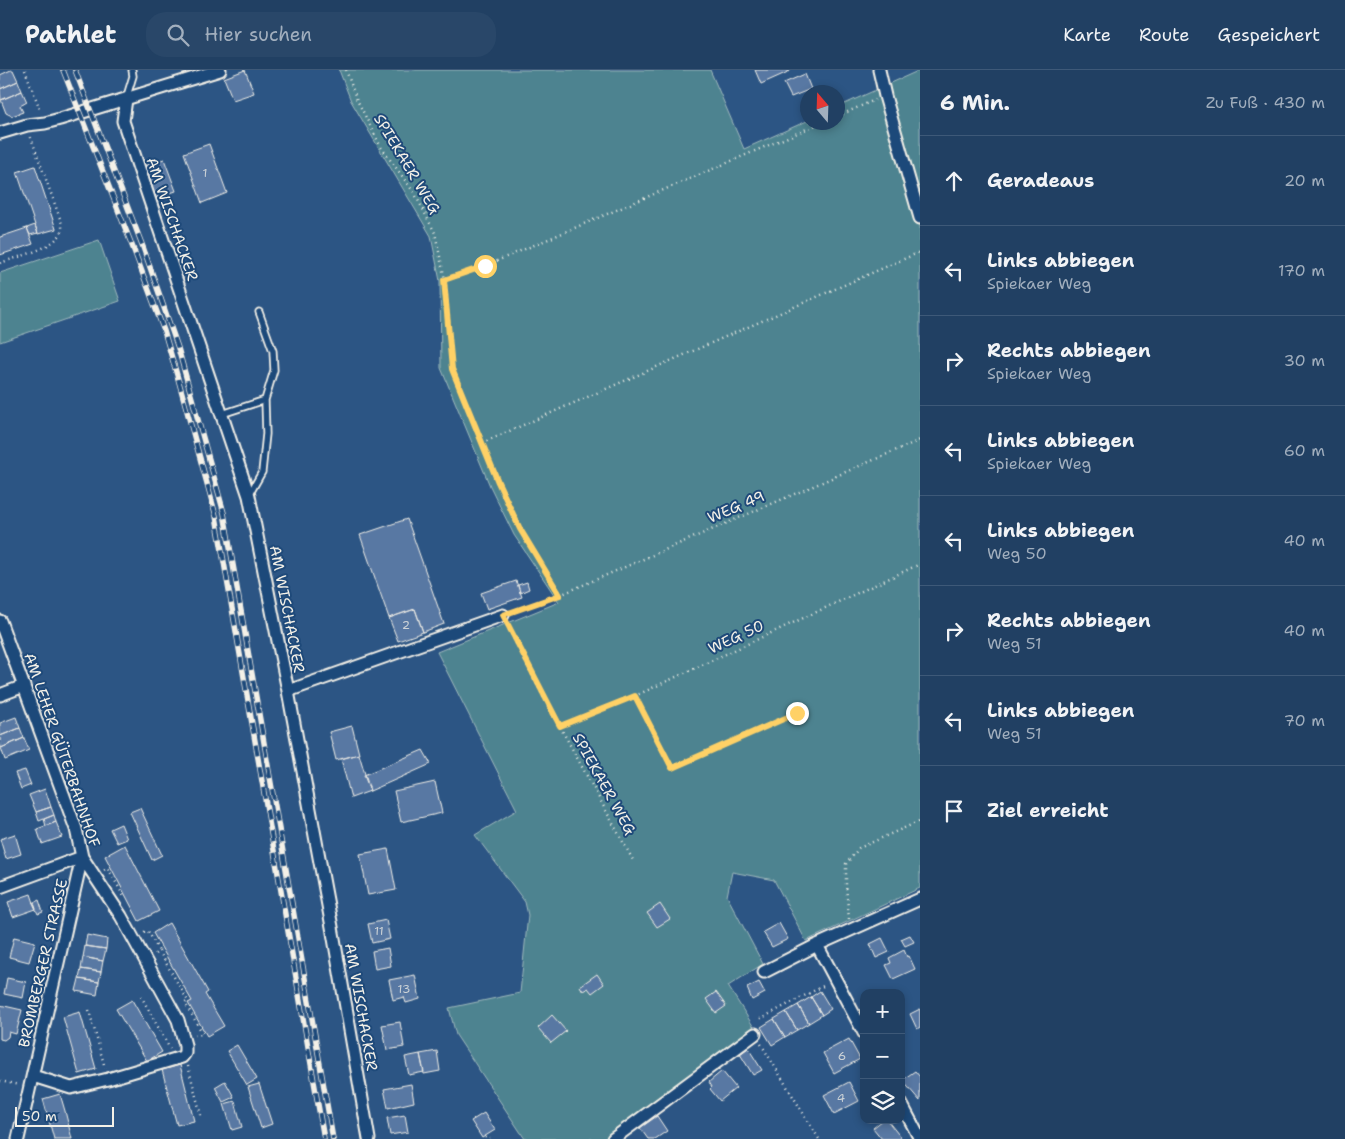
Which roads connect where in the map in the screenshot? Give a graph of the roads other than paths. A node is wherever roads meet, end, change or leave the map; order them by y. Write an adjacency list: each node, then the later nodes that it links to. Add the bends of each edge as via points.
1 (132, 70): 4 (lane)
2 (220, 70): 4 (street)
3 (879, 70): 6 (street)
4 (126, 99): 5 (street); 9 (street, AM WISCHACKER, via 124,121)
5 (0, 133)
6 (920, 218)
7 (259, 312): 8 (lane, via 274,351 274,370)
8 (265, 400): 9 (lane); 10 (lane, via 262,472)
9 (222, 414): 10 (street, AM WISCHACKER)
10 (249, 496): 14 (street, AM WISCHACKER)
11 (503, 615): 14 (street)
12 (0, 621): 13 (street, AM LEHER GÜTERBAHNHOF)
13 (24, 686): 15 (street); 16 (street, AM LEHER GÜTERBAHNHOF, via 76,829)
14 (288, 691): 27 (street, AM WISCHACKER)
15 (0, 695)
16 (82, 857): 17 (street); 23 (street, BROMBERGER STRASSE); 23 (street, AM LEHER GÜTERBAHNHOF, via 121,916 178,1020 185,1052 179,1058 71,1088)
17 (0, 887)
18 (920, 899): 19 (street)
19 (817, 945): 20 (street); 21 (street)
20 (764, 972)
21 (860, 1026)
22 (755, 1034): 28 (street)
23 (31, 1081): 26 (street, BROMBERGER STRASSE)
24 (905, 1111): 25 (street)
25 (920, 1138)
26 (18, 1139)
27 (369, 1139)
28 (613, 1139)

